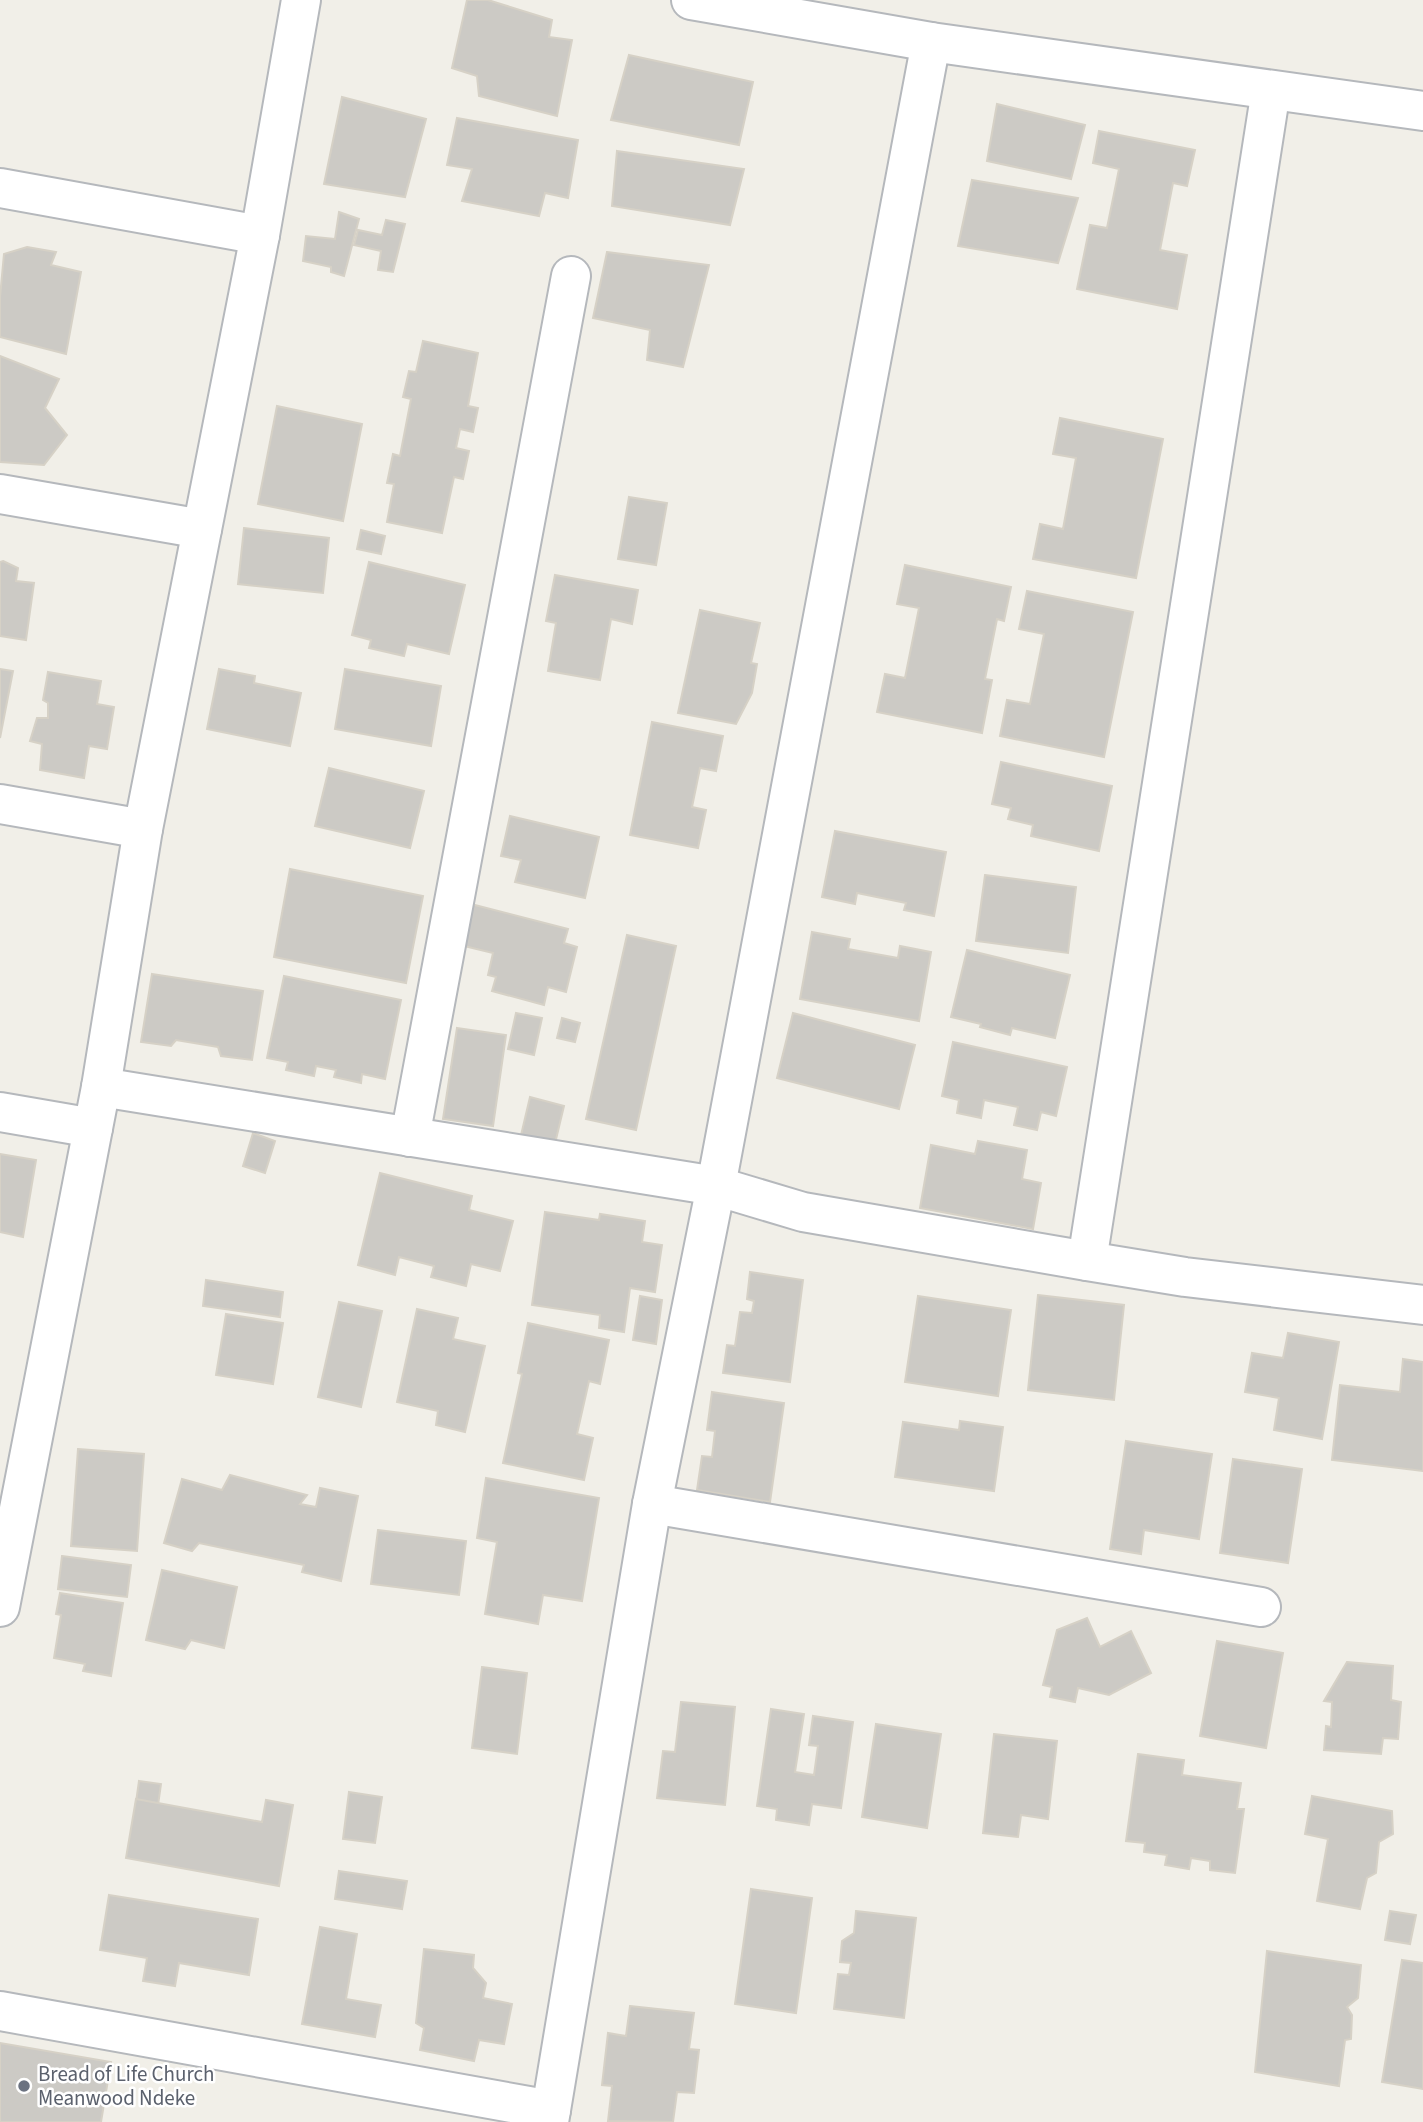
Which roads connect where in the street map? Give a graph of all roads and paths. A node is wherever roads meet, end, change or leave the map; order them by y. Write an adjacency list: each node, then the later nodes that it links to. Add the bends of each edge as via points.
1 (301, 0): 8 (street)
2 (691, 0): 3 (street)
3 (773, 7): 4 (street)
4 (931, 42): 5 (street); 18 (street)
5 (1271, 90): 6 (street); 19 (street)
6 (1423, 111)
7 (0, 188): 8 (street)
8 (260, 234): 11 (street)
9 (571, 276): 17 (street)
10 (0, 494): 11 (street)
11 (202, 529): 13 (street)
12 (0, 804): 13 (street)
13 (143, 829): 14 (street)
14 (101, 1087): 16 (street); 17 (street)
15 (0, 1112): 16 (street)
16 (93, 1128): 22 (street)
17 (410, 1137): 18 (street)
18 (716, 1186): 19 (street, via 803,1212); 21 (street)
19 (1087, 1261): 20 (street, via 1185,1278)
20 (1423, 1306)
21 (652, 1504): 23 (street); 25 (street)
22 (0, 1607)
23 (1261, 1607)
24 (0, 2011): 25 (street)
25 (550, 2116)

